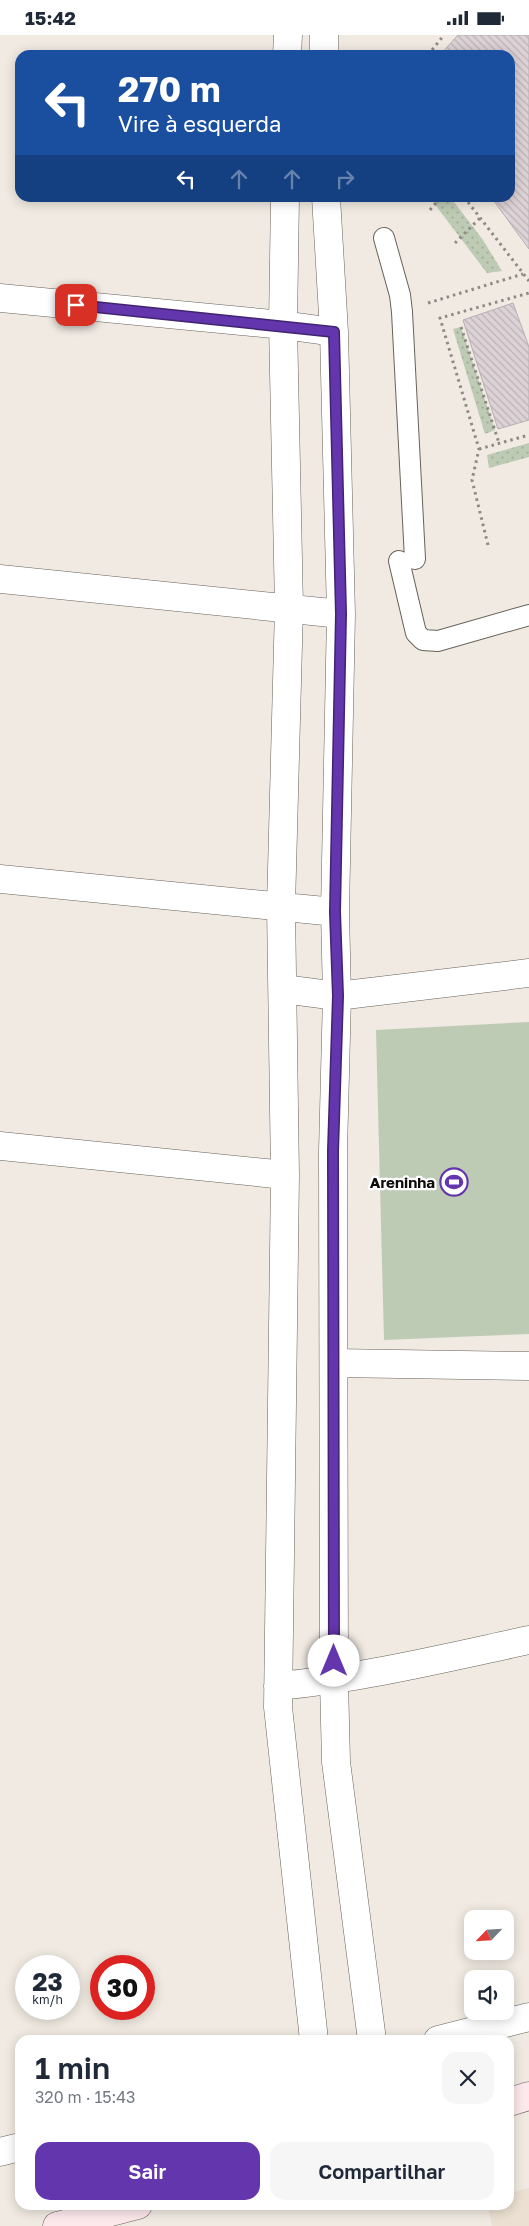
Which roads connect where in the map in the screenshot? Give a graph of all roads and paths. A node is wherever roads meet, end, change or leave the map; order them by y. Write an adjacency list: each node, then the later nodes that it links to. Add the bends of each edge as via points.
1 (288, 35): 4 (street)
2 (324, 35): 5 (street)
3 (444, 35): 6 (path)
4 (287, 50)
5 (324, 50)
6 (432, 50)
7 (285, 202): 20 (street)
8 (326, 202): 22 (street)
9 (436, 202): 11 (path)
10 (468, 202): 12 (path)
11 (430, 209)
12 (480, 219): 14 (path); 15 (path)
13 (384, 238): 19 (lane)
14 (455, 243)
15 (523, 274): 16 (path); 19 (path)
16 (529, 281)
17 (529, 293): 25 (path, via 440,318)
18 (0, 298): 20 (street)
19 (402, 312): 30 (lane, via 407,560 416,633 423,640 438,641)
20 (283, 325): 22 (street); 28 (street)
21 (462, 327): 24 (path)
22 (334, 332): 29 (street)
23 (529, 435): 24 (path)
24 (499, 443): 25 (path)
25 (479, 449): 26 (path, via 472,480)
26 (488, 545)
27 (0, 579): 28 (street)
28 (289, 607): 29 (street); 32 (street)
29 (341, 614): 33 (street)
30 (529, 615)
31 (0, 879): 32 (street)
32 (281, 907): 33 (street); 35 (street)
33 (335, 912): 36 (street)
34 (529, 973): 36 (street)
35 (283, 989): 36 (street); 38 (street)
36 (338, 996): 39 (street, via 333,1151)
37 (0, 1146): 38 (street)
38 (285, 1175): 43 (street)
39 (334, 1363): 40 (street); 42 (street)
40 (529, 1366)
41 (529, 1640): 42 (street)
42 (334, 1681): 43 (street); 46 (street, via 336,1762)
43 (278, 1686): 45 (street, via 294,1872)
44 (529, 2017): 47 (street)
45 (313, 2035)
46 (371, 2035)
47 (458, 2035)
48 (529, 2096): 49 (main road)
49 (514, 2100)
50 (15, 2148): 51 (street)
51 (0, 2152)
52 (119, 2210): 53 (main road)
53 (57, 2226)

